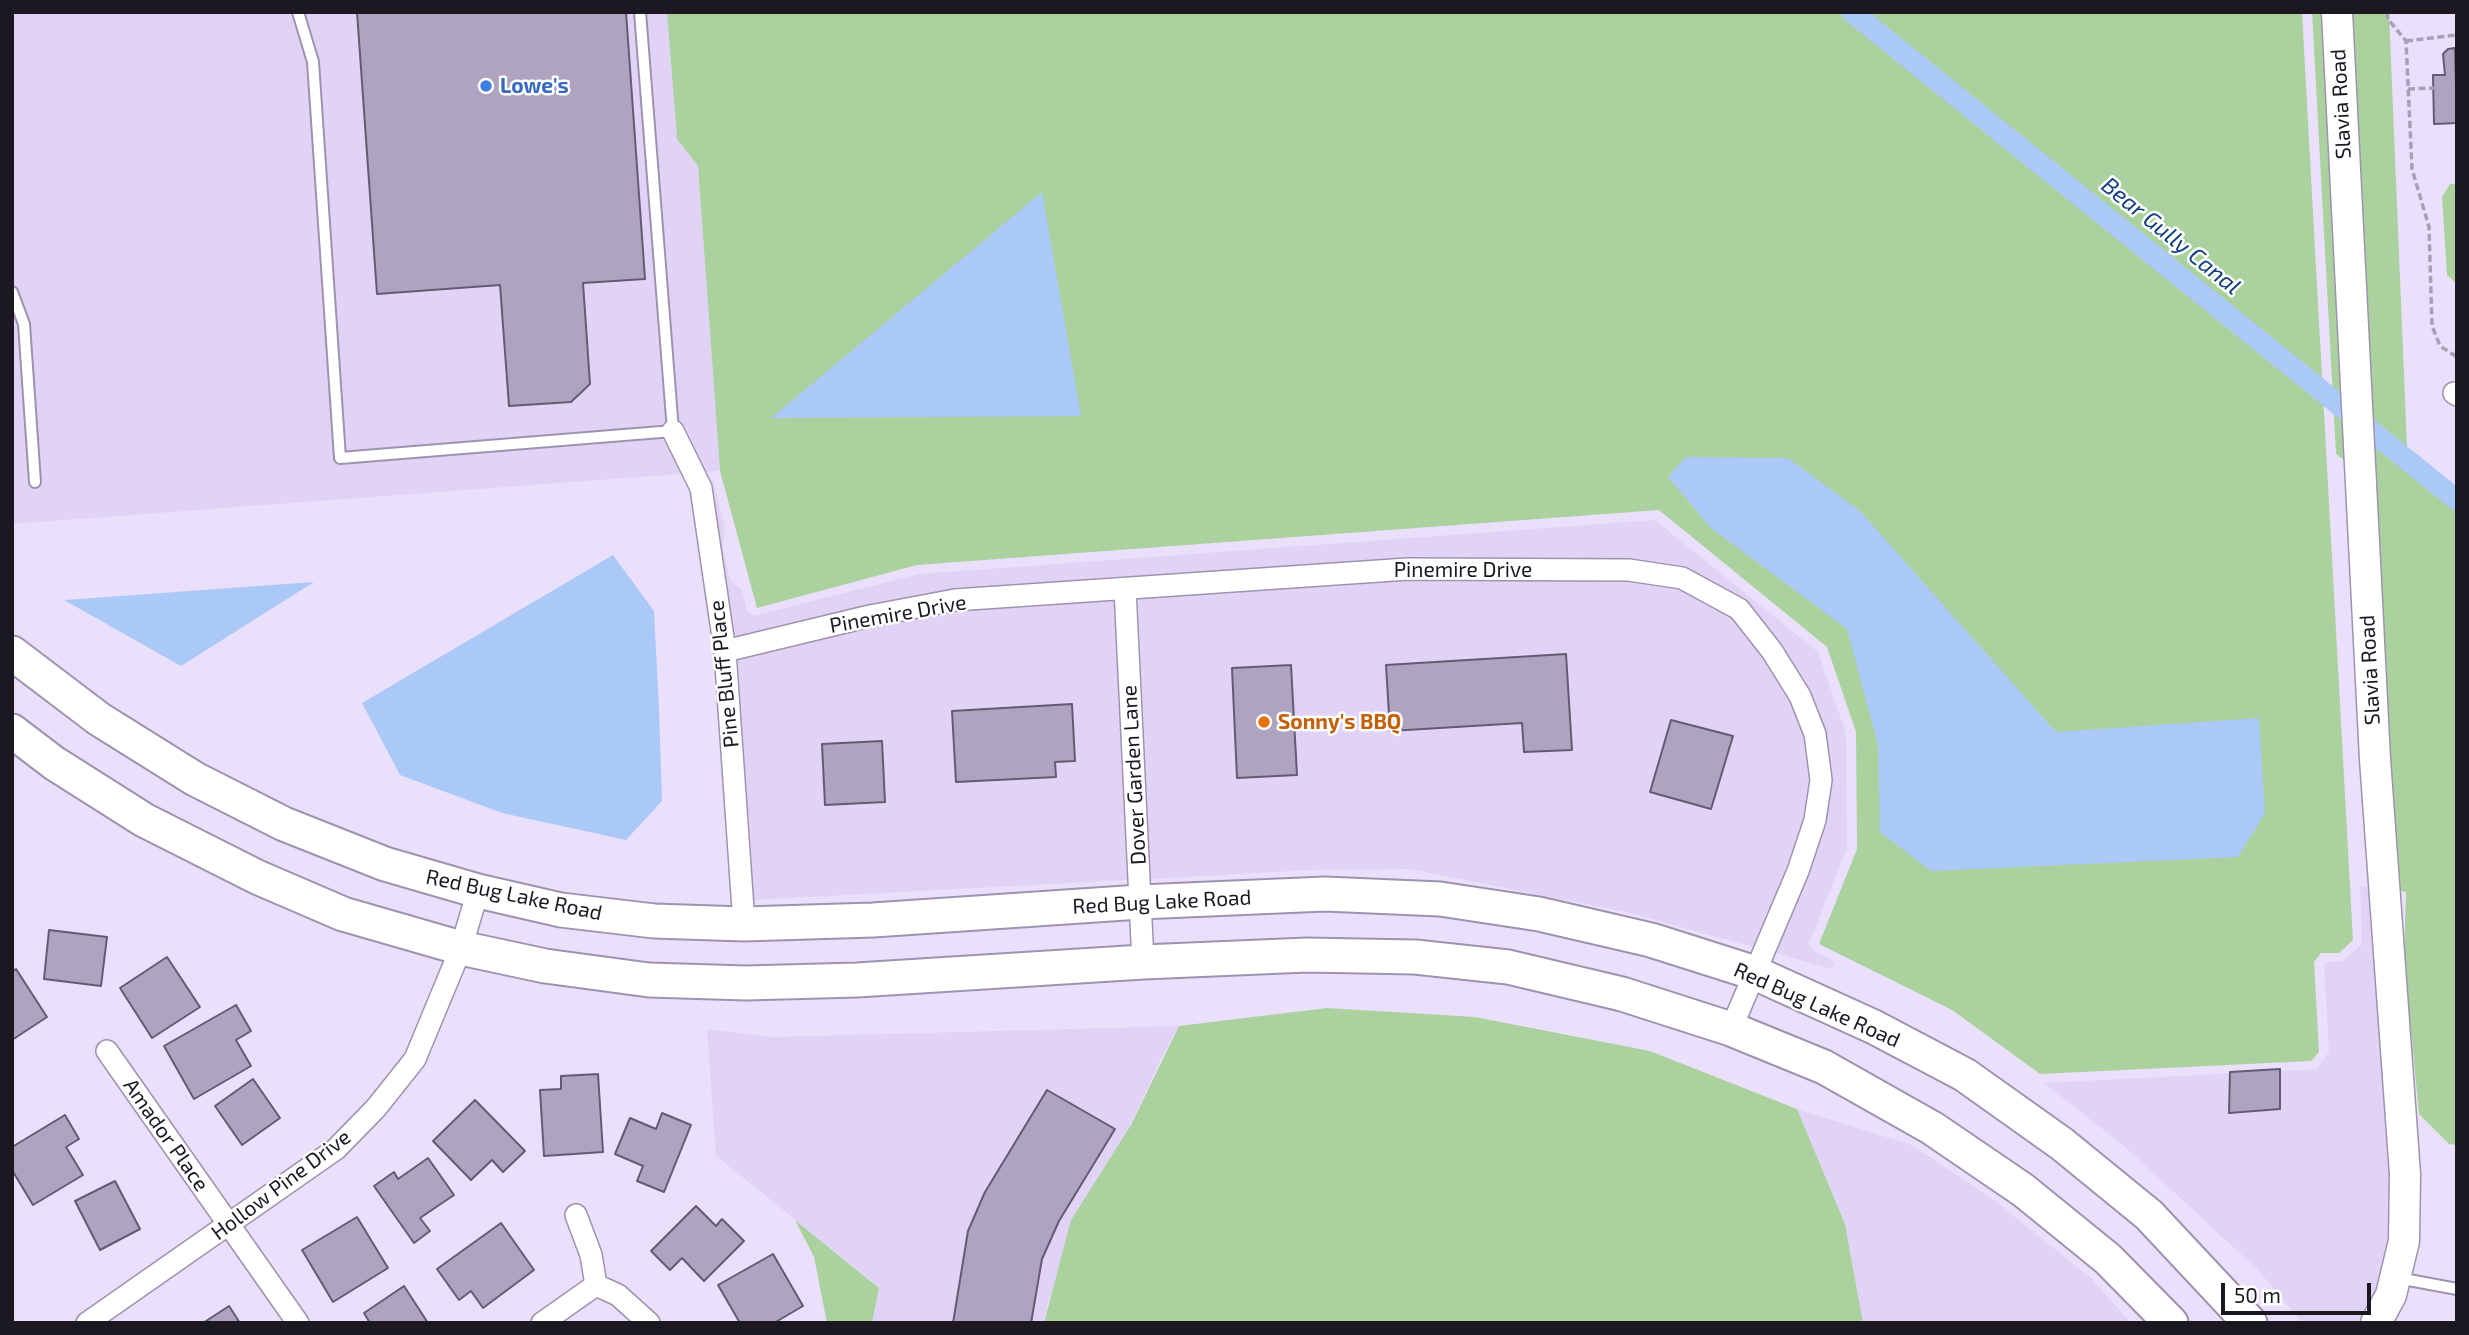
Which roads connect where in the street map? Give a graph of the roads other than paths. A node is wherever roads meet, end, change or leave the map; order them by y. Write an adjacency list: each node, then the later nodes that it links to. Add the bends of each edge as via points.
1 (298, 12): 5 (lane, via 313,62 340,458)
2 (640, 12): 5 (lane)
3 (2337, 12): 21 (street, Slavia Road, via 2375,759 2405,1174 2404,1241)
4 (12, 292): 6 (lane, via 24,324)
5 (673, 431): 8 (street, Pine Bluff Place, via 701,488)
6 (35, 482)
7 (1125, 589): 8 (street, Pinemire Drive, via 955,600); 12 (street, Dover Garden Lane); 16 (street, Pinemire Drive, via 1408,569 1629,570 1682,578 1739,609 1801,696 1815,734 1821,780 1815,820 1798,871)
8 (725, 651): 13 (street, Pine Bluff Place)
9 (12, 653): 11 (main road, Red Bug Lake Road, via 110,726 195,779 284,824 385,864)
10 (12, 731): 14 (main road, via 144,820 257,877 343,914)
11 (478, 891): 13 (main road, Red Bug Lake Road, via 561,910 654,922); 14 (street, Hollow Pine Drive)
12 (1140, 902): 13 (main road, Red Bug Lake Road); 15 (street, Dover Garden Lane); 16 (main road, Red Bug Lake Road, via 1325,894 1440,899 1539,914 1651,940)
13 (744, 924)
14 (461, 948): 15 (main road, via 545,966 636,978 746,983); 20 (street, Hollow Pine Drive, via 415,1059 376,1108 336,1149)
15 (1143, 962): 17 (main road, via 1307,955 1415,957 1508,967 1622,994)
16 (1755, 973): 17 (street, Pinemire Drive); 29 (main road, Red Bug Lake Road, via 1965,1075 2062,1144 2149,1215)
17 (1731, 1029): 28 (main road, via 1824,1067 1932,1128 2034,1199 2108,1259)
18 (107, 1051): 20 (street, Amador Place)
19 (576, 1215): 22 (street)
20 (229, 1225): 24 (street, Hollow Pine Drive); 25 (street, Amador Place)
21 (2395, 1277): 23 (lane); 30 (street, Slavia Road)
22 (596, 1285): 26 (street); 27 (street, via 618,1295)
23 (2457, 1289)
24 (87, 1323)
25 (298, 1323)
26 (542, 1323)
27 (649, 1323)
28 (2171, 1323)
29 (2250, 1323)
30 (2376, 1323)

